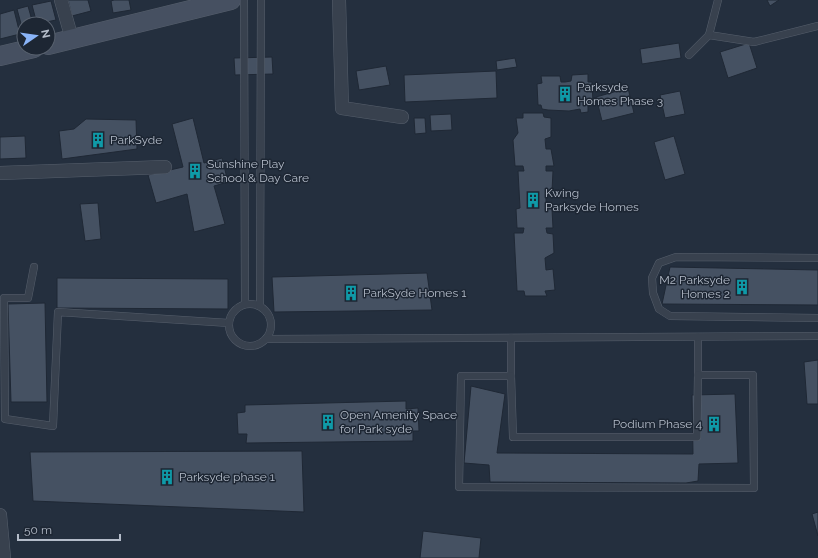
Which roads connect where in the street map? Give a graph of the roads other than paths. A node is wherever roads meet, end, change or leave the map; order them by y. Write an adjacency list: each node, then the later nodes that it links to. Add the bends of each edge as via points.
1 (61, 0): 9 (street)
2 (231, 0): 9 (street)
3 (244, 0): 19 (lane)
4 (261, 0): 20 (lane)
5 (339, 0): 14 (street, via 342,108)
6 (718, 0): 8 (lane)
7 (818, 26): 8 (lane, via 754,42)
8 (709, 35): 12 (lane)
9 (72, 39): 10 (street)
10 (56, 43)
11 (16, 52): 13 (street)
12 (690, 55)
13 (0, 56)
14 (402, 117)
15 (165, 167): 16 (street)
16 (0, 173)
17 (818, 258): 21 (lane, via 676,257 659,263 652,278 653,293 659,308 670,316)
18 (34, 267): 22 (lane, via 28,298 4,298 5,419 53,426 58,312)
19 (245, 304): 20 (lane); 22 (lane, via 234,311)
20 (260, 306): 26 (lane, via 269,314 271,320 272,327)
21 (818, 318)
22 (229, 323): 26 (lane, via 232,336 242,345 255,346)
23 (818, 336): 24 (lane)
24 (698, 337): 25 (lane); 27 (lane)
25 (511, 338): 26 (lane); 28 (lane)
26 (266, 339)
27 (698, 375): 28 (lane, via 697,437 513,437); 28 (lane, via 753,375 754,488 459,487 461,376)
28 (511, 376)
29 (0, 515): 30 (street)
30 (4, 558)

